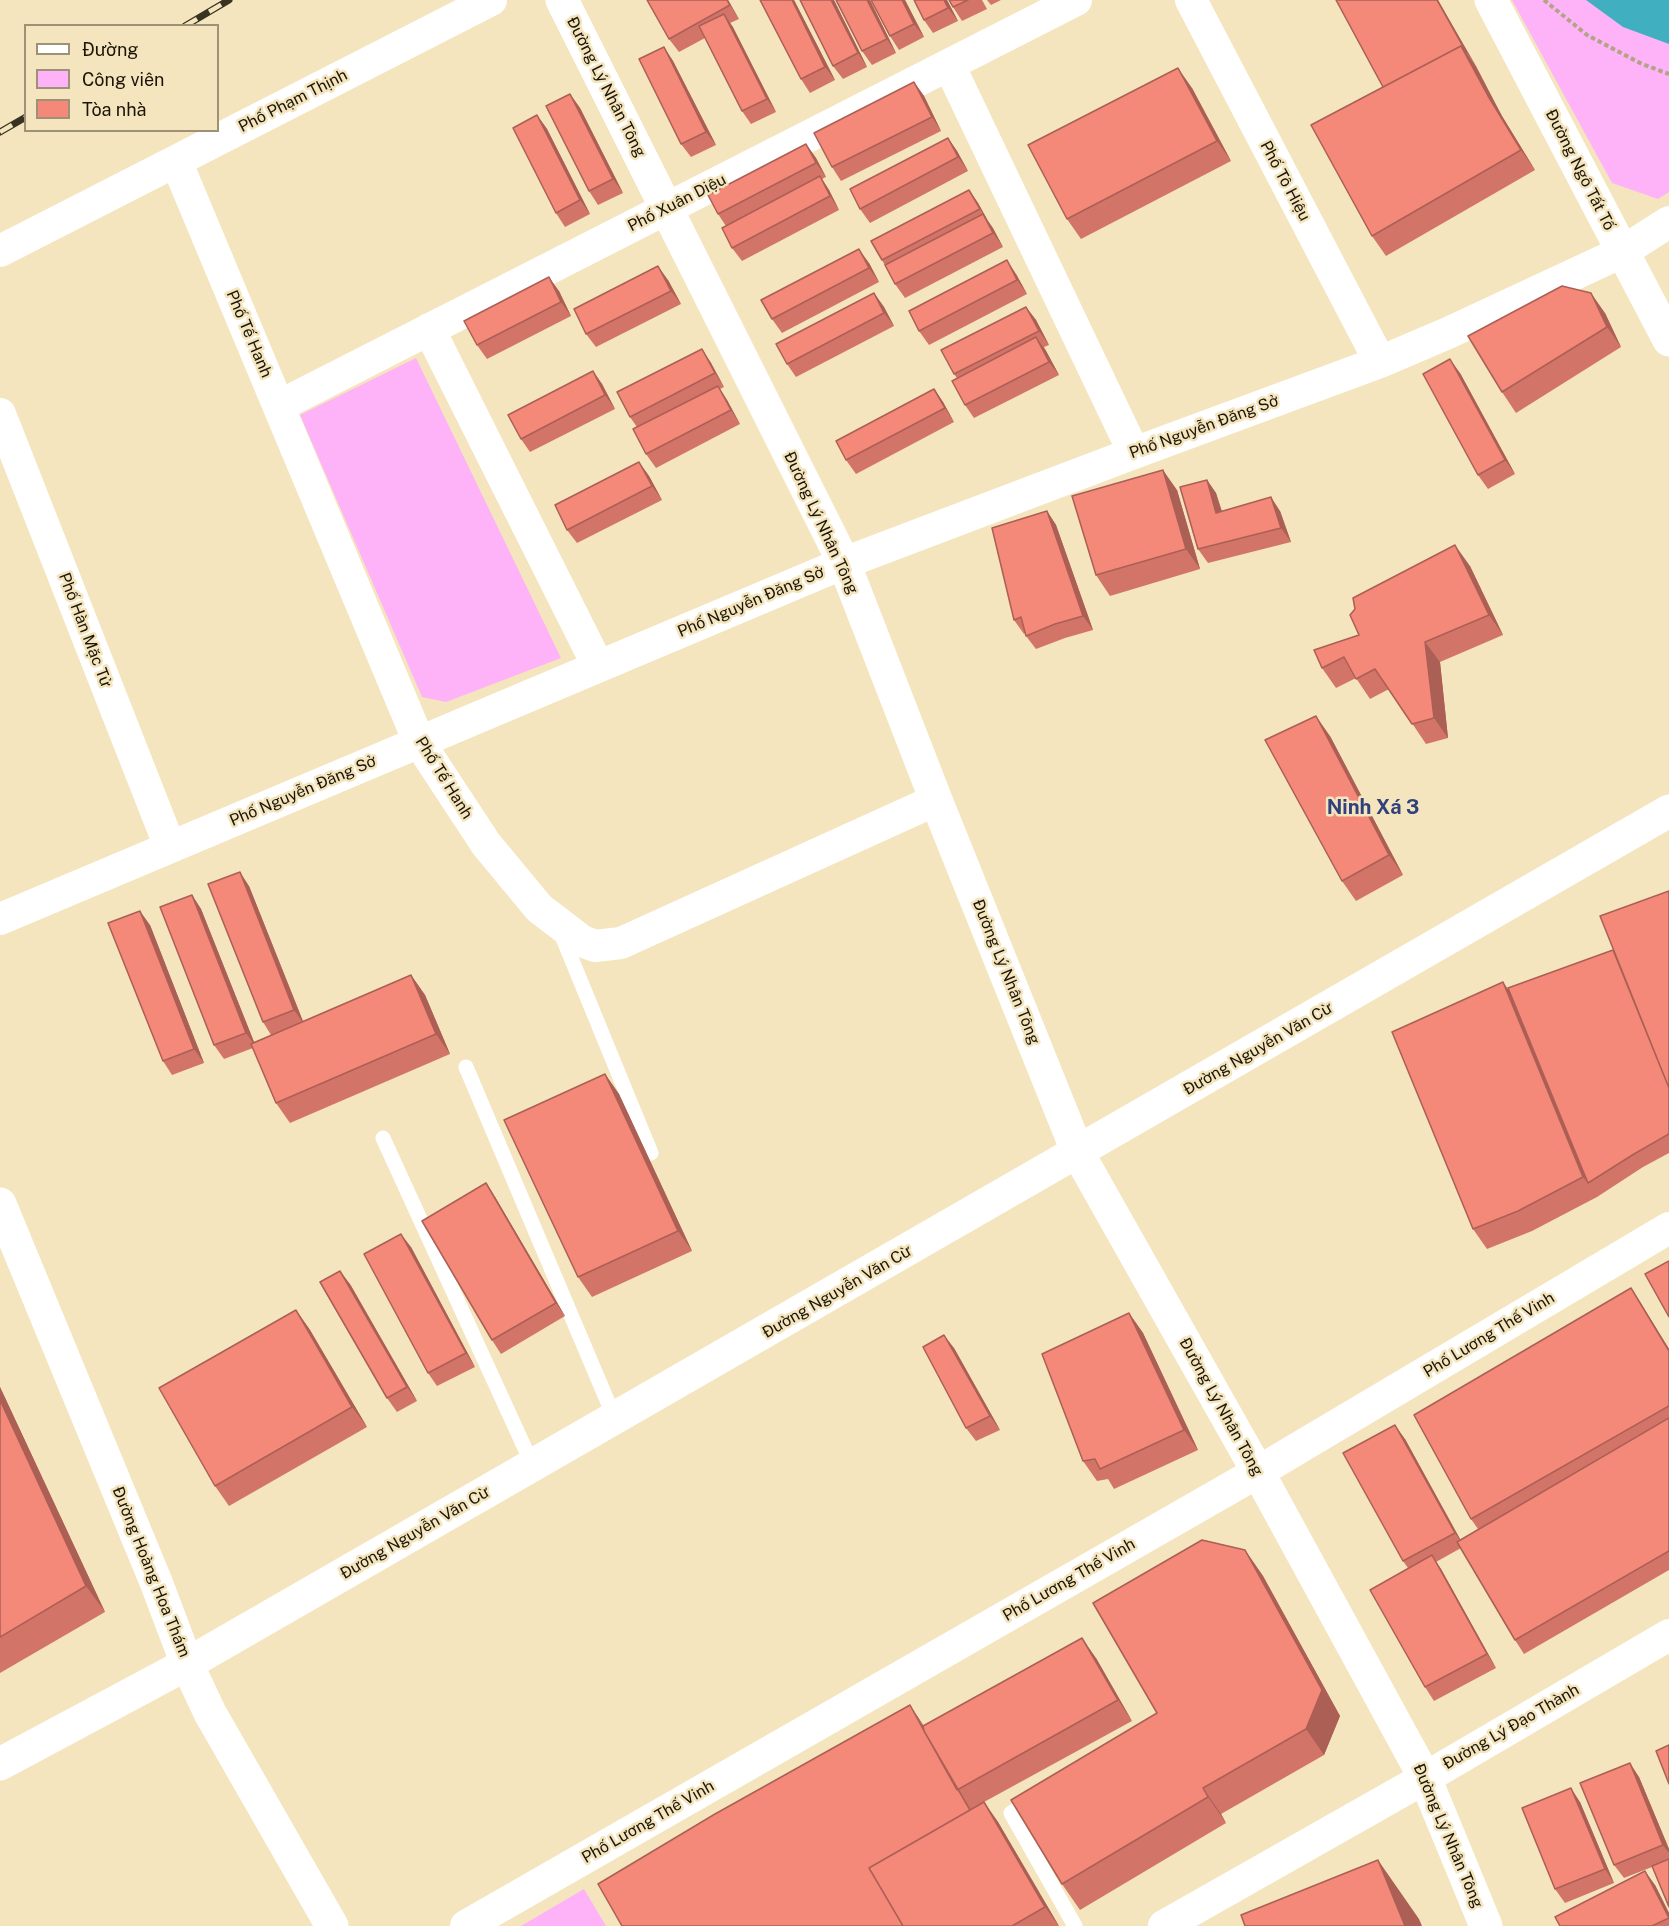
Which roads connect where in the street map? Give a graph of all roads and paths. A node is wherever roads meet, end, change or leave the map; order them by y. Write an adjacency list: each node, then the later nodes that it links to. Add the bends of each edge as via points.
1 (491, 0): 9 (street, Phố Phạm Thịnh)
2 (562, 0): 10 (street, Đường Lý Nhân Tông)
3 (1076, 0): 7 (street, Phố Xuân Diệu)
4 (1191, 0): 16 (street, Phố Tô Hiệu)
5 (1491, 0): 13 (street, Đường Ngô Tất Tố)
6 (1544, 0): 8 (path, via 1587,35)
7 (949, 65): 10 (street, Phố Xuân Diệu); 19 (street)
8 (1669, 74)
9 (176, 161): 12 (street, Phố Phạm Thịnh); 17 (street, Phố Tế Hanh)
10 (666, 208): 14 (street, Phố Xuân Diệu); 20 (street, Đường Lý Nhân Tông)
11 (1669, 222): 13 (street, Phố Nguyễn Đăng Sở)
12 (0, 251)
13 (1622, 252): 15 (street, Đường Ngô Tất Tố); 16 (street, Phố Nguyễn Đăng Sở)
14 (429, 329): 17 (street, Phố Xuân Diệu); 21 (street)
15 (1669, 340)
16 (1380, 362): 19 (street, Phố Nguyễn Đăng Sở)
17 (279, 406): 22 (street, Phố Tế Hanh)
18 (0, 414): 25 (street, Phố Hàn Mặc Tử)
19 (1134, 453): 20 (street, Phố Nguyễn Đăng Sở)
20 (844, 563): 21 (street, Phố Nguyễn Đăng Sở); 23 (street, Đường Lý Nhân Tông)
21 (598, 666): 22 (street, Phố Nguyễn Đăng Sở)
22 (419, 742): 25 (street, Phố Nguyễn Đăng Sở); 27 (street, Phố Tế Hanh, via 486,844 539,908)
23 (936, 800): 27 (street, Phố Tế Hanh, via 621,943 595,946); 31 (street, Đường Lý Nhân Tông)
24 (1669, 811): 31 (street, Đường Nguyễn Văn Cừ)
25 (170, 847): 26 (street, Phố Nguyễn Đăng Sở)
26 (0, 919)
27 (557, 922): 30 (lane)
28 (466, 1067): 35 (lane)
29 (383, 1138): 36 (lane)
30 (651, 1153)
31 (1078, 1153): 35 (street, Đường Nguyễn Văn Cừ); 37 (street, Đường Lý Nhân Tông)
32 (0, 1204): 34 (street, Đường Hoàng Hoa Thám)
33 (1669, 1228): 37 (street, Phố Lương Thế Vinh)
34 (7, 1242): 39 (street, Đường Hoàng Hoa Thám, via 152,1571)
35 (615, 1419): 36 (street, Đường Nguyễn Văn Cừ)
36 (533, 1466): 39 (street, Đường Nguyễn Văn Cừ)
37 (1258, 1472): 41 (street, Đường Lý Nhân Tông); 44 (street, Phố Lương Thế Vinh)
38 (1669, 1635): 41 (street, Đường Lý Đạo Thành)
39 (187, 1664): 40 (street, Đường Nguyễn Văn Cừ); 43 (street, Đường Hoàng Hoa Thám, via 210,1713)
40 (0, 1764)
41 (1425, 1778): 46 (street, Đường Lý Đạo Thành); 47 (street, Đường Lý Nhân Tông)
42 (1050, 1789): 45 (lane, via 1011,1813)
43 (332, 1926)
44 (465, 1926)
45 (1075, 1926)
46 (1164, 1926)
47 (1486, 1926)

